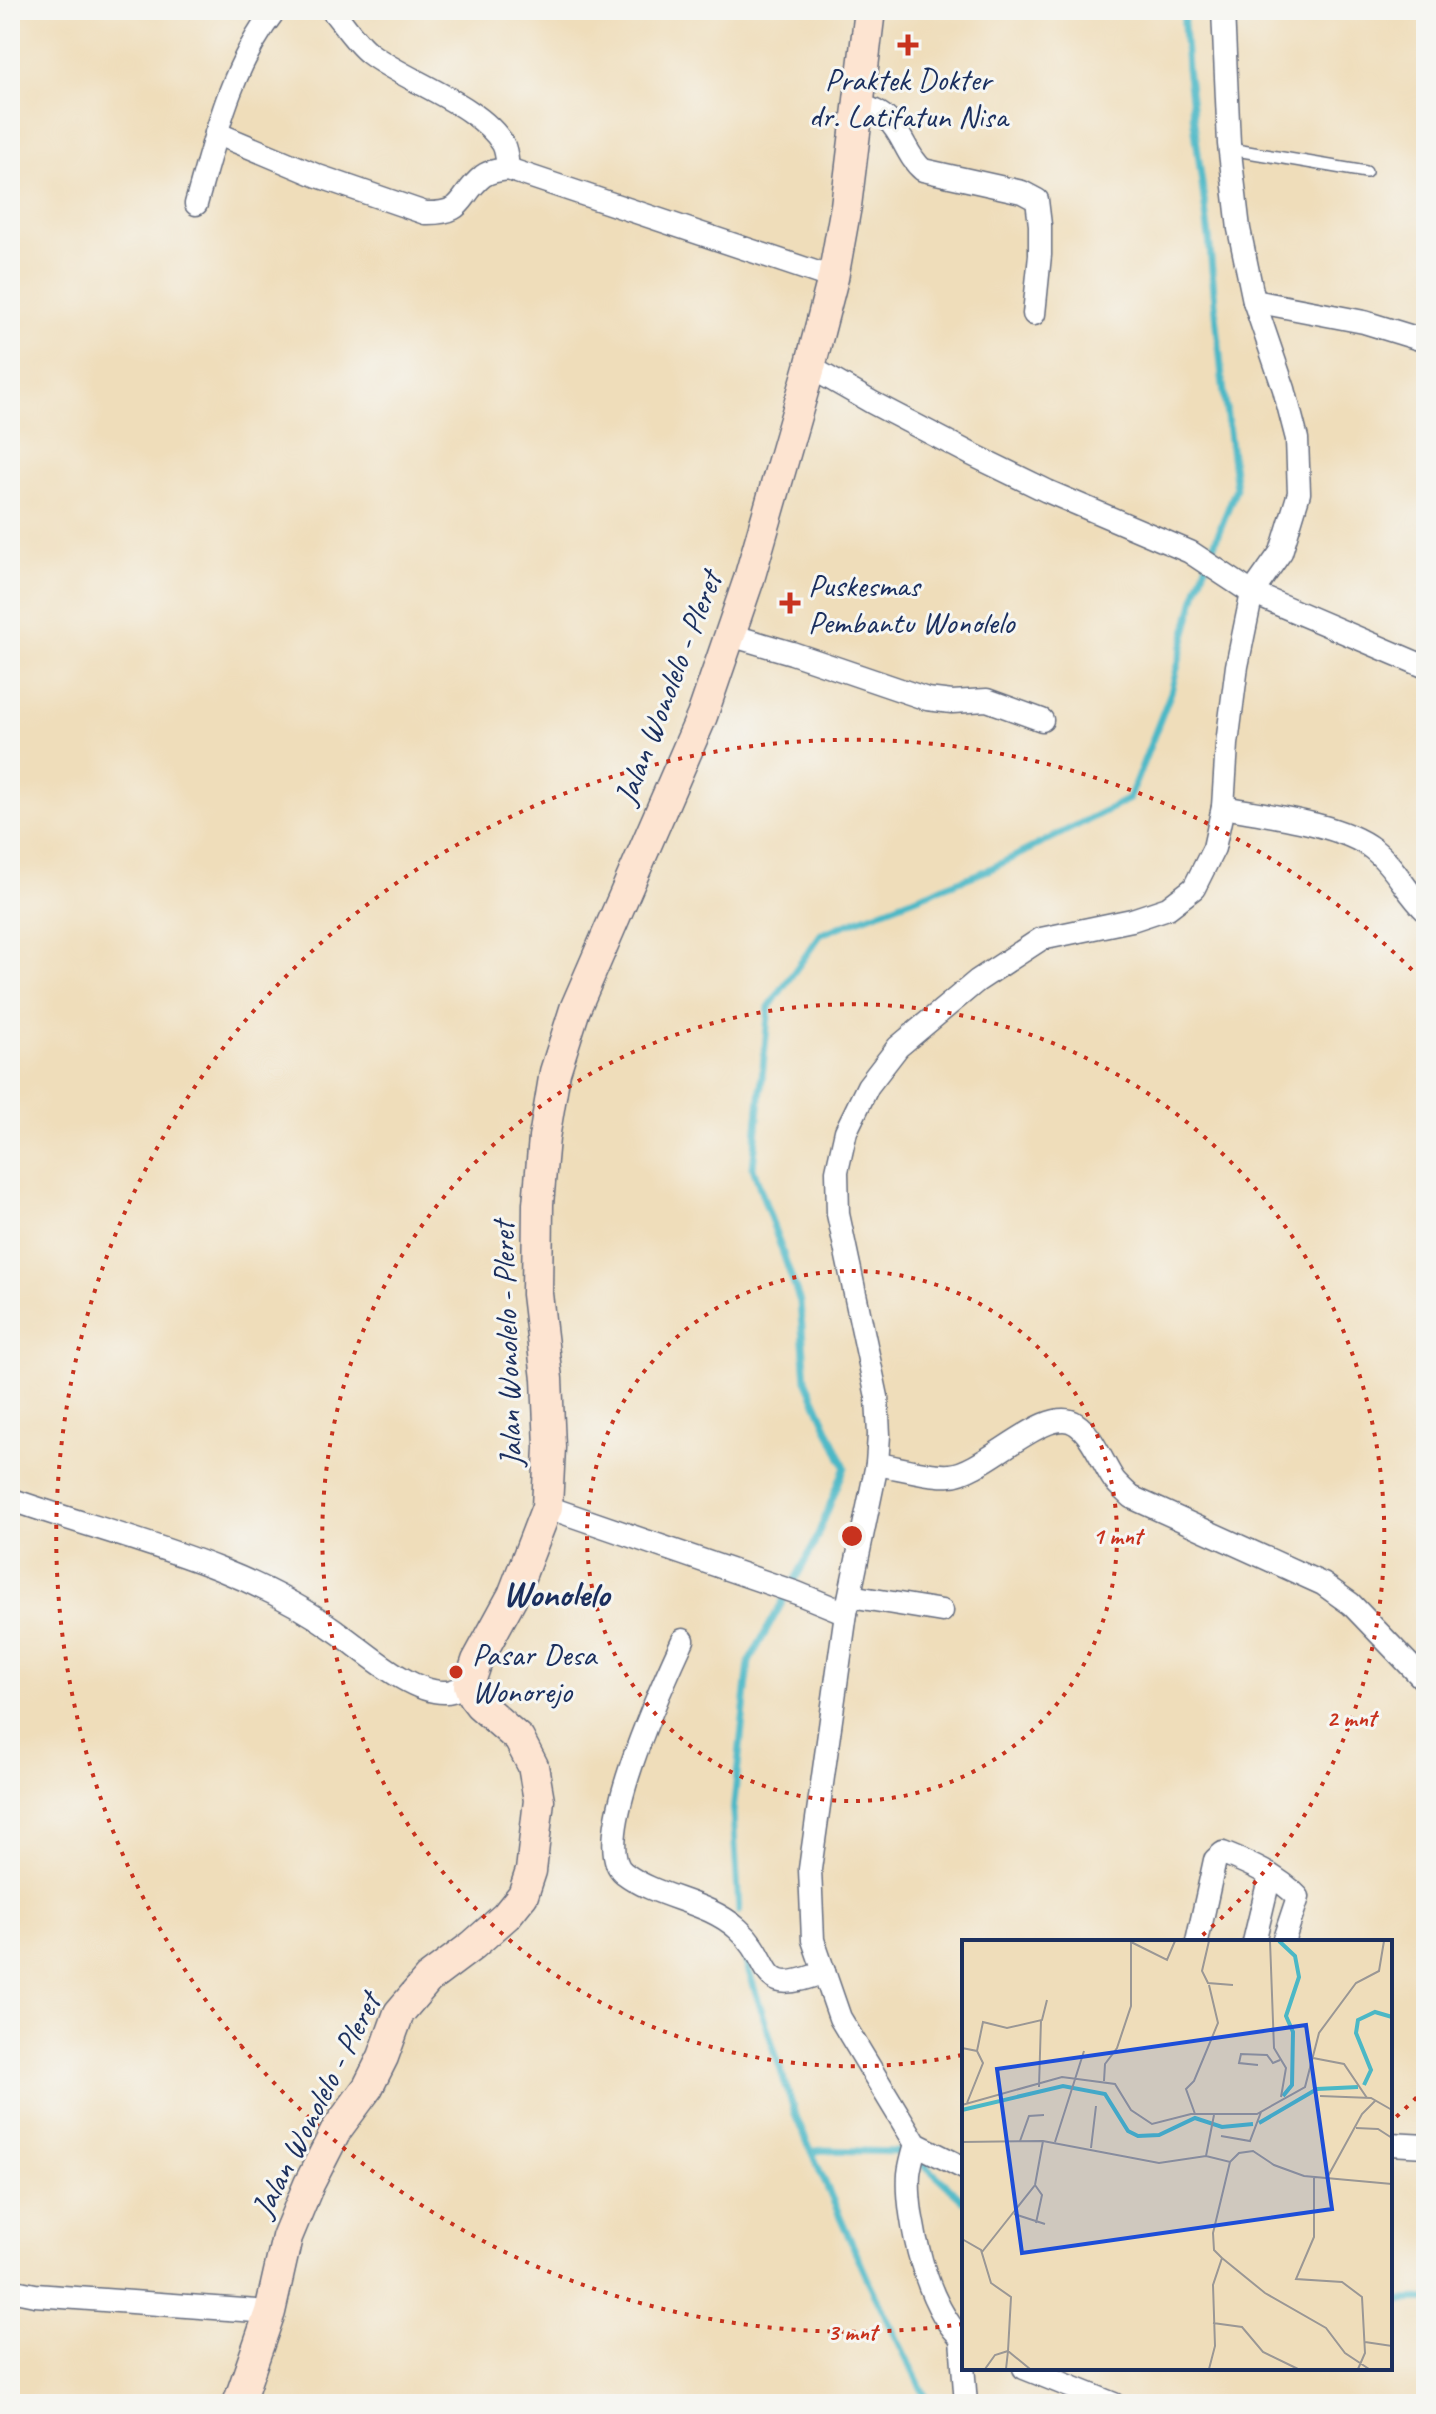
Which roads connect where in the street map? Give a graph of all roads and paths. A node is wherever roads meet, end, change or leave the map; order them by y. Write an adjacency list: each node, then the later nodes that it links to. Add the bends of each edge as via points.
1 (275, 10): 6 (street, via 236,75)
2 (332, 10): 8 (street, via 368,52 488,127 503,144)
3 (870, 10): 5 (main road, Jalan Wonolelo - Pleret)
4 (1223, 10): 7 (street)
5 (859, 104): 11 (main road, Jalan Wonolelo - Pleret); 13 (street, via 890,121 923,170 1037,200 1040,255)
6 (216, 133): 8 (street, via 425,213 456,208 483,175); 10 (street)
7 (1230, 149): 9 (lane); 12 (street)
8 (508, 169): 11 (street)
9 (1366, 172)
10 (196, 204)
11 (833, 278): 15 (main road, Jalan Wonolelo - Pleret)
12 (1254, 301): 14 (street, via 1364,322); 16 (street, via 1297,439 1299,493 1281,552)
13 (1034, 314)
14 (1426, 341)
15 (810, 367): 16 (street, via 1009,473 1190,552); 17 (main road, Jalan Wonolelo - Pleret)
16 (1252, 593): 18 (street); 20 (street, via 1237,666)
17 (730, 635): 19 (street, via 927,699 987,700); 24 (main road, Jalan Wonolelo - Pleret, via 702,716 575,1009 555,1072 538,1219 537,1294 550,1447)
18 (1426, 667)
19 (1042, 720)
20 (1223, 807): 21 (street, via 1353,836 1391,866); 22 (street, via 1214,848 1194,888 1168,908 1041,939 977,981 898,1047 868,1086 846,1131 837,1186 838,1214 877,1397)
21 (1426, 911)
22 (877, 1464): 25 (street); 28 (street, via 950,1475 983,1462 1047,1423 1076,1423 1131,1497 1323,1584 1351,1604)
23 (10, 1499): 29 (street, via 263,1587 394,1674 427,1688 446,1692)
24 (547, 1507): 25 (street, via 797,1593); 29 (main road, Jalan Wonolelo - Pleret, via 513,1595)
25 (848, 1605): 26 (street); 34 (street, via 810,1869 813,1940)
26 (942, 1611)
27 (683, 1640): 34 (street, via 631,1767 613,1835 614,1858 620,1871 636,1881 711,1911 740,1930 777,1982 804,1981)
28 (1426, 1682)
29 (469, 1685): 40 (main road, Jalan Wonolelo - Pleret, via 480,1705 519,1739 533,1766 539,1800 531,1871 523,1895 506,1916 428,1979 399,2013 368,2087 337,2129 309,2184 287,2237)
30 (1270, 1875): 31 (street, via 1223,1853 1215,1860); 32 (street); 33 (street, via 1298,1897)
31 (1197, 1940)
32 (1254, 1940)
33 (1284, 1940)
34 (824, 1972): 35 (street, via 840,2018)
35 (916, 2144): 38 (street); 41 (street, via 910,2190 926,2281 946,2321)
36 (1392, 2144): 37 (street)
37 (1426, 2146)
38 (962, 2167)
39 (10, 2290): 40 (street)
40 (270, 2312): 44 (main road, Jalan Wonolelo - Pleret)
41 (962, 2338)
42 (964, 2370): 45 (street)
43 (1029, 2370): 46 (street)
44 (238, 2404)
45 (966, 2404)
46 (1114, 2404)

